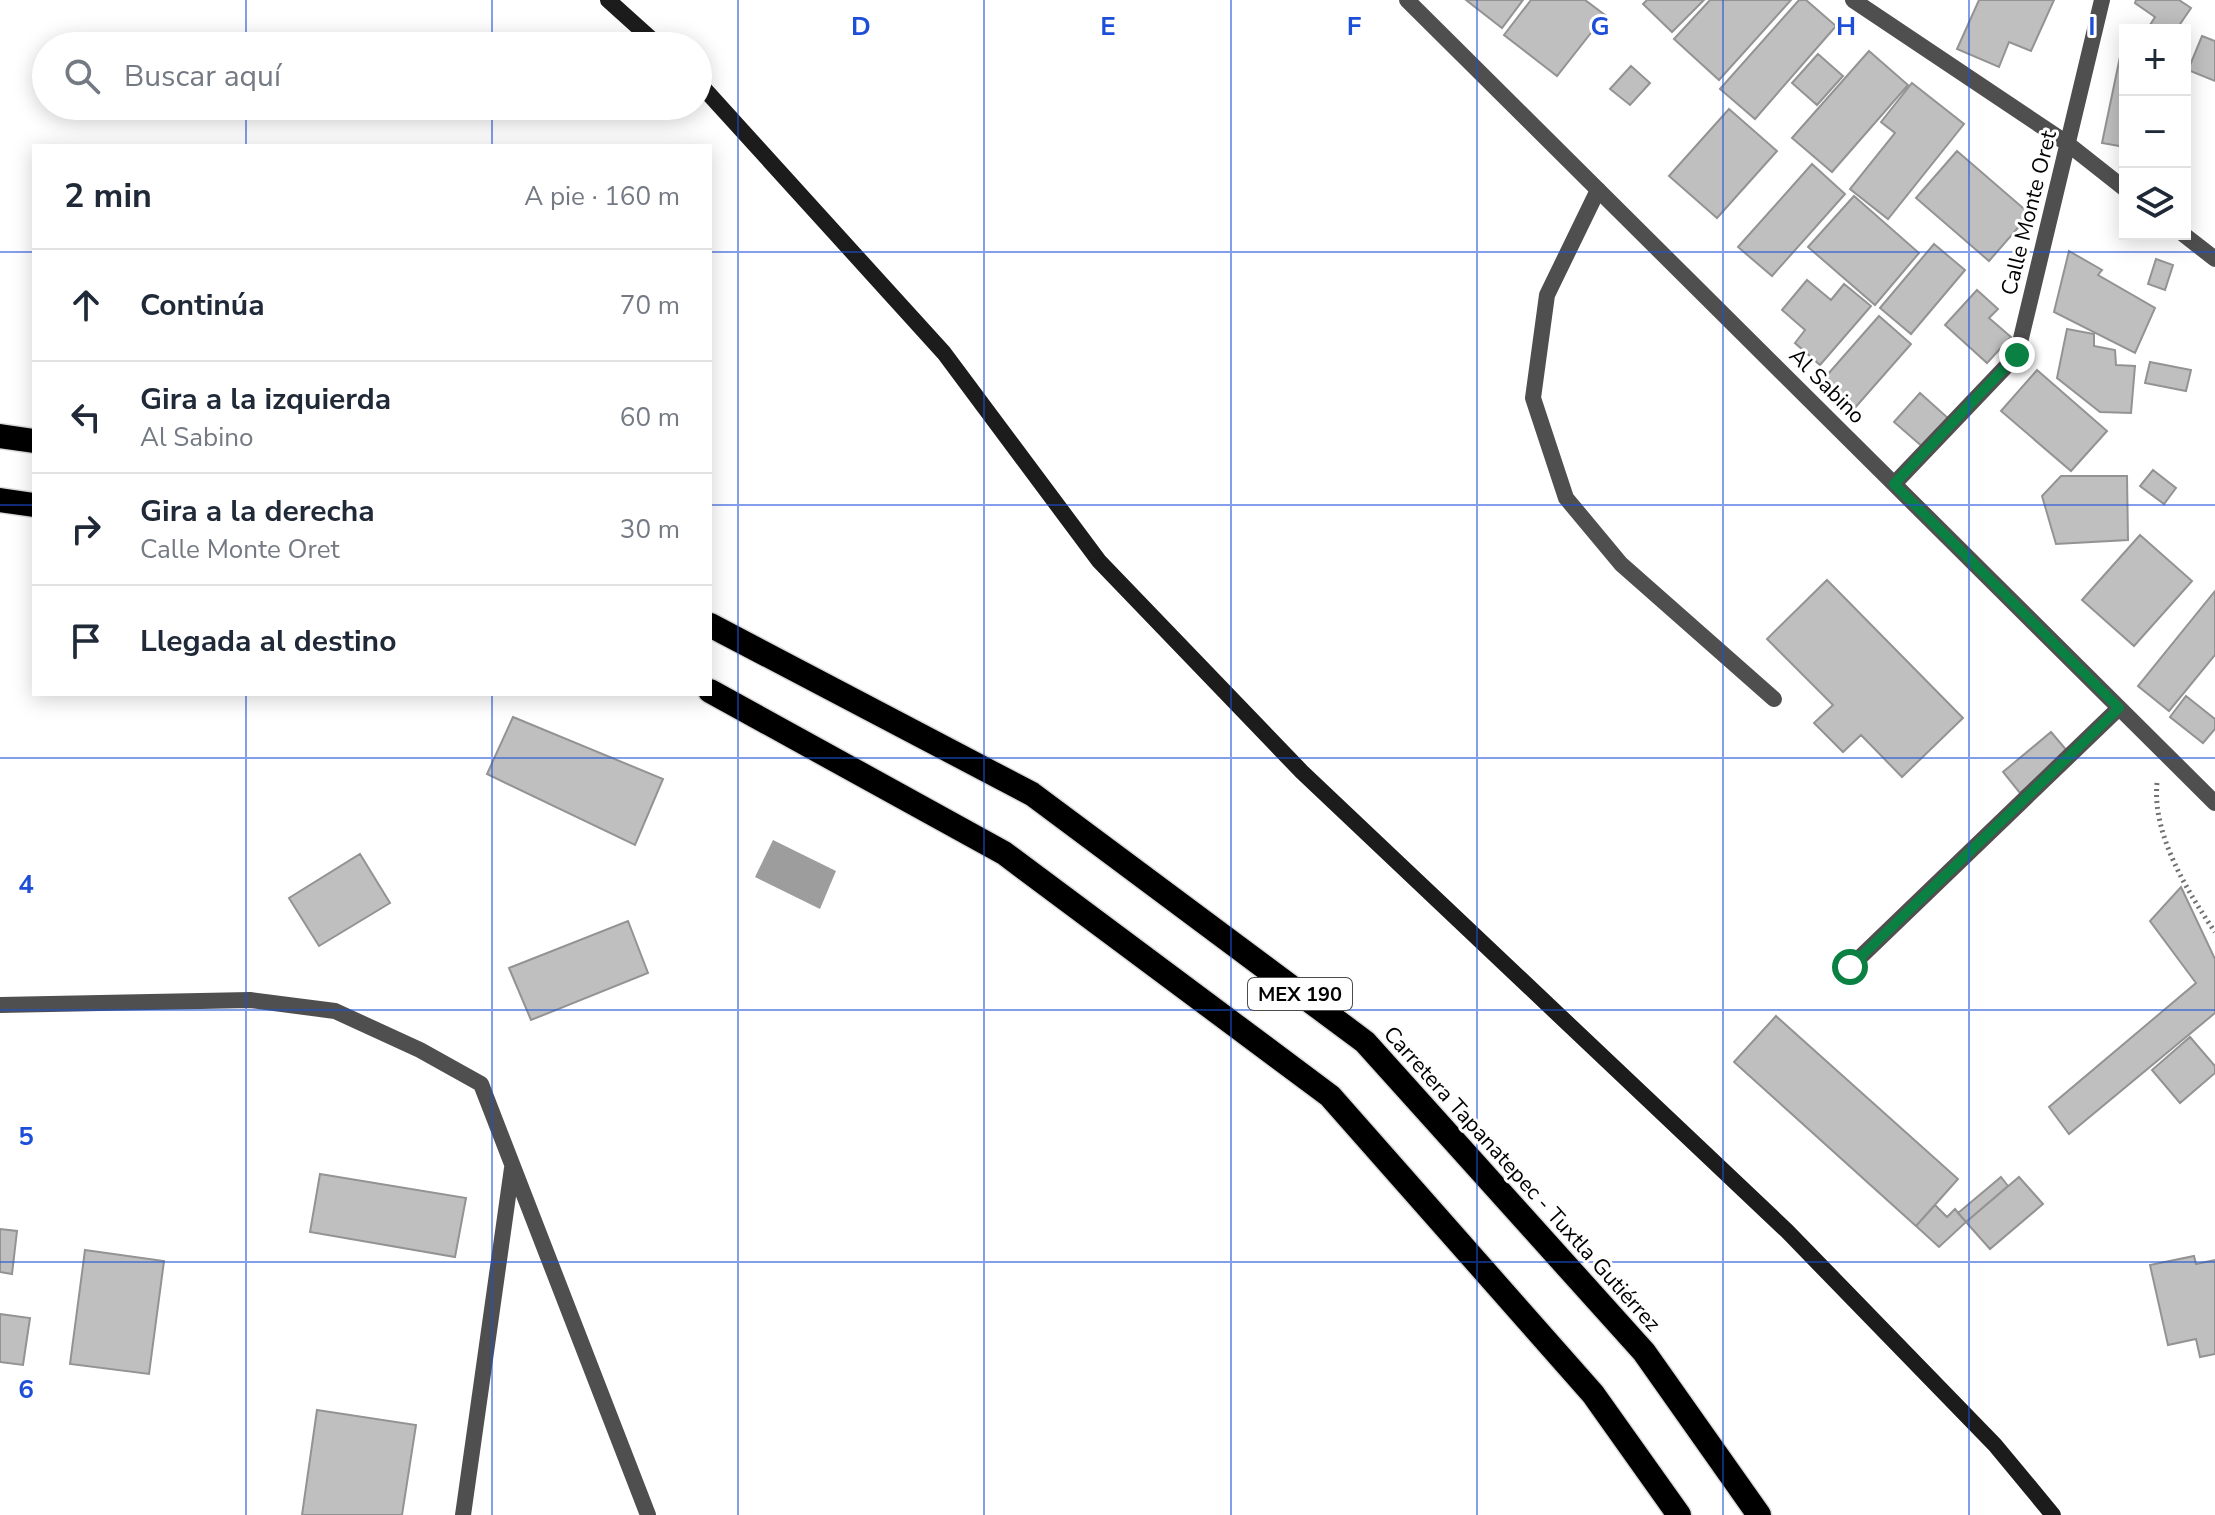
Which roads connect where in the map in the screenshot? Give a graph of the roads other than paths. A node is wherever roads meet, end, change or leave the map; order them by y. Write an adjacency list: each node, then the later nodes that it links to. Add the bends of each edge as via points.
1 (608, 0): 5 (main road)
2 (1407, 0): 9 (street, Al Sabino)
3 (1853, 0): 7 (street)
4 (2102, 0): 7 (street, Calle Monte Oret)
5 (643, 32)
6 (712, 97): 29 (main road, via 944,353 1099,561 1302,772 1787,1231 1995,1445)
7 (2068, 144): 8 (street); 14 (street, Calle Monte Oret, via 2017,355)
8 (2119, 184)
9 (1598, 190): 14 (street, Al Sabino); 19 (street, via 1547,295 1533,398 1566,498 1621,564)
10 (2191, 240): 11 (street)
11 (2215, 259)
12 (0, 436): 13 (highway)
13 (32, 441)
14 (1894, 484): 20 (street, Al Sabino)
15 (0, 500): 16 (highway)
16 (32, 505)
17 (712, 626): 28 (highway, Carretera Tapanatepec - Tuxtla Gutiérrez / MEX 190, via 1032,794 1365,1042 1644,1352)
18 (712, 692): 27 (highway, MEX 190, via 1004,853 1330,1096 1593,1394)
19 (1774, 699)
20 (2119, 708): 21 (street, Al Sabino); 22 (street)
21 (2215, 803)
22 (1850, 967)
23 (0, 1005): 24 (street, via 250,1000 335,1011 481,1084)
24 (512, 1165): 25 (street); 26 (street)
25 (463, 1515)
26 (648, 1515)
27 (1679, 1515)
28 (1759, 1515)
29 (2053, 1515)

